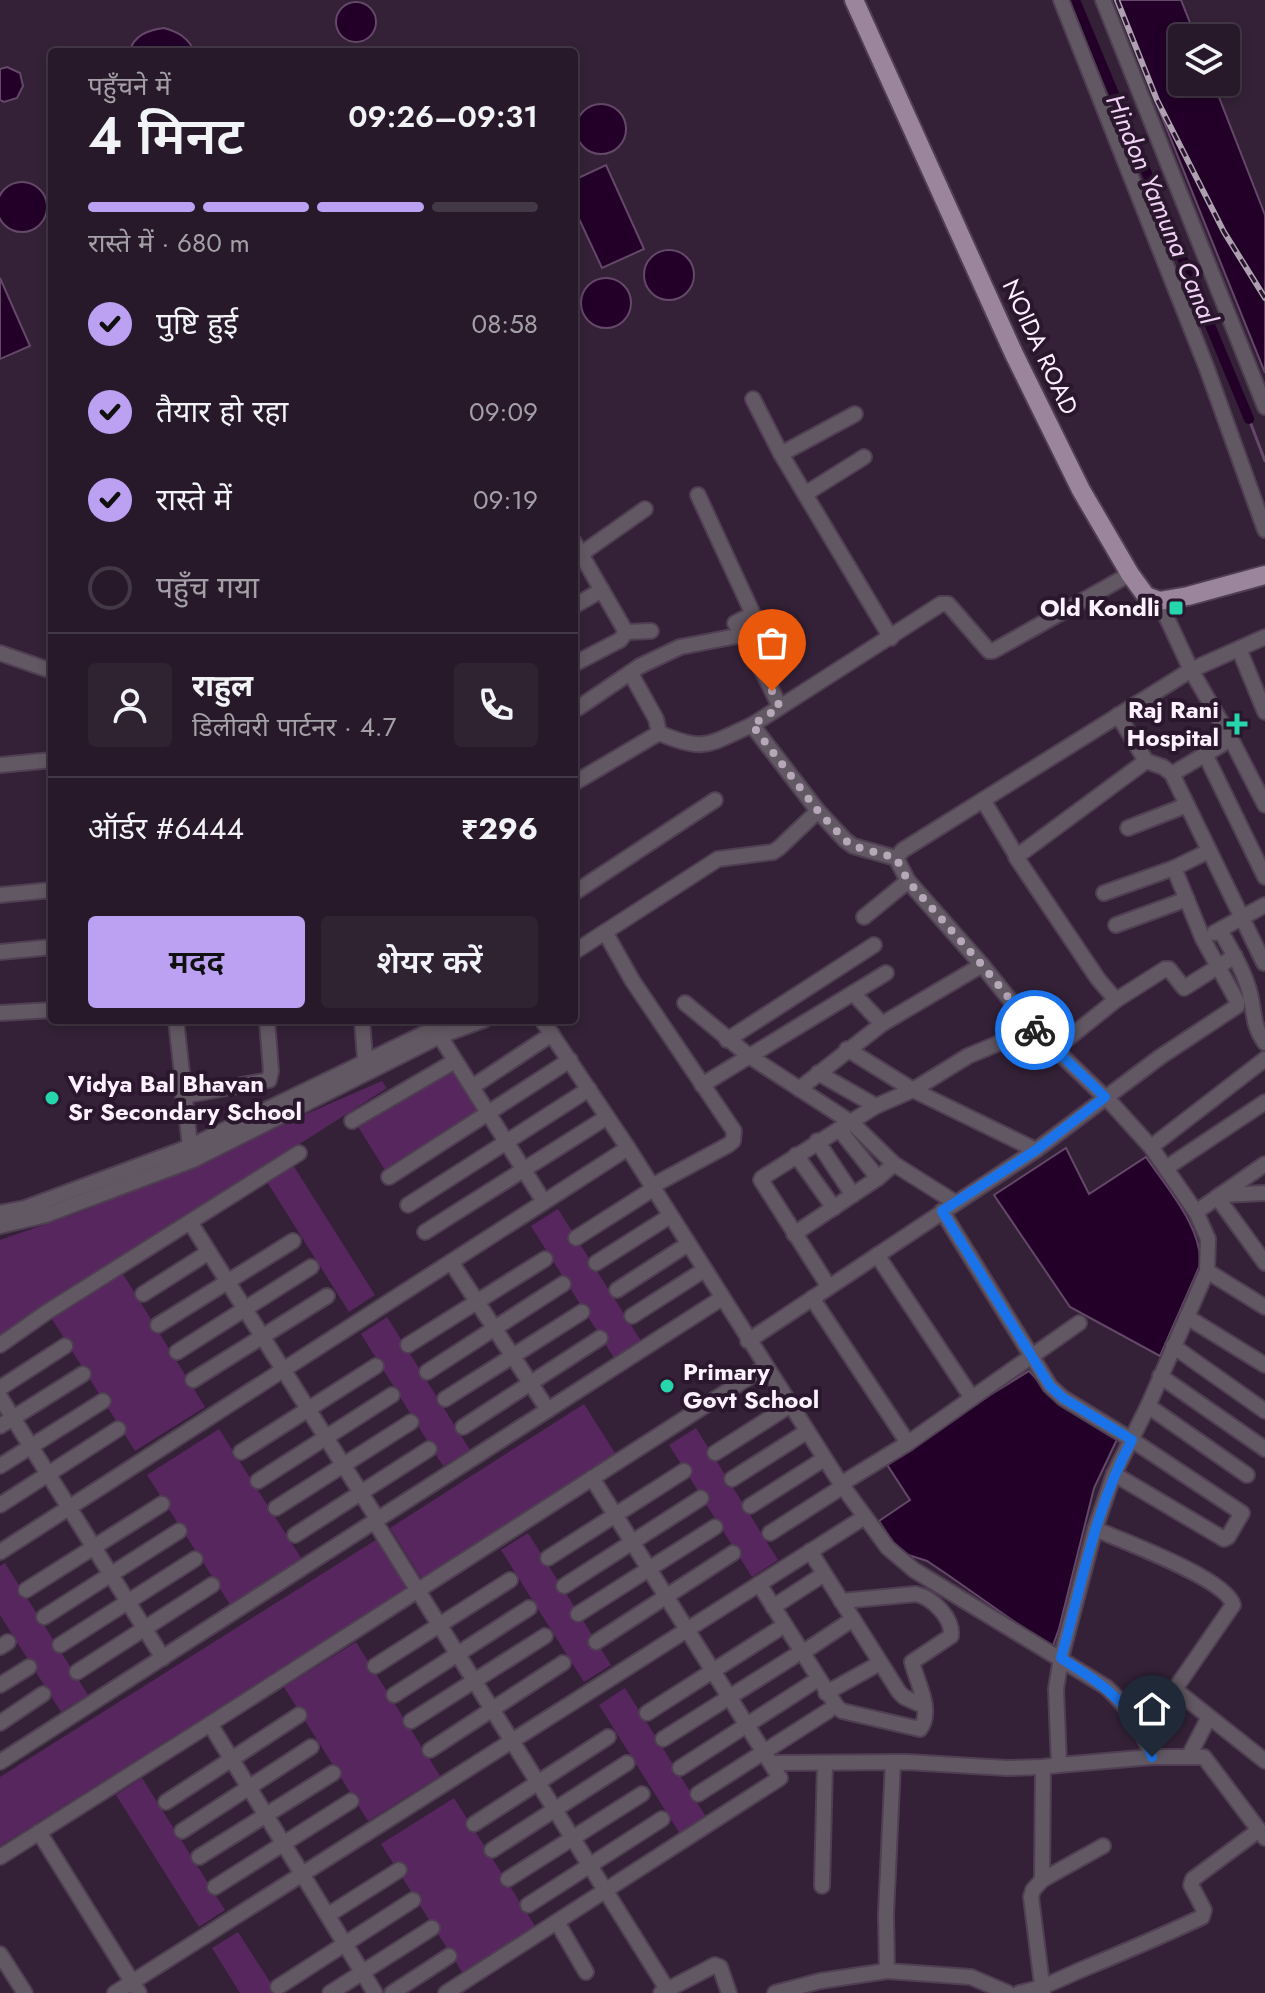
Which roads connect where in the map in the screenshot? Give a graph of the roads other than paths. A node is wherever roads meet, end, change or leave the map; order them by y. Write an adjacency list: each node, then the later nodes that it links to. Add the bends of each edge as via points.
1 (854, 0): 15 (main road, NOIDA ROAD, via 1014,354 1081,490)
2 (1061, 0): 12 (street)
3 (1103, 0): 5 (street)
4 (753, 399): 7 (street)
5 (1265, 407)
6 (855, 414): 7 (street)
7 (781, 454): 9 (street)
8 (864, 457): 9 (street)
9 (805, 494): 24 (street)
10 (698, 495): 22 (street, via 753,614 735,623)
11 (645, 509): 13 (street)
12 (1265, 530)
13 (578, 547)
14 (578, 550): 17 (street)
15 (1130, 574): 18 (main road, NOIDA ROAD, via 1146,596); 24 (street, via 993,651 981,645 945,603)
16 (1265, 575): 18 (main road)
17 (602, 590): 19 (street); 21 (street)
18 (1159, 601): 29 (street)
19 (578, 604)
20 (651, 631): 21 (street)
21 (626, 632): 27 (street)
22 (742, 635): 30 (street, via 680,647); 31 (street)
23 (1265, 637): 25 (street)
24 (891, 638): 31 (street)
25 (1239, 649): 29 (street); 33 (street)
26 (0, 653): 28 (street)
27 (578, 662)
28 (48, 670)
29 (1191, 670): 34 (street); 37 (street)
30 (631, 674): 32 (street); 36 (street)
31 (780, 707): 35 (street)
32 (578, 708)
33 (1265, 712)
34 (1118, 715): 40 (street); 45 (street)
35 (752, 725): 36 (street, via 697,746); 48 (street)
36 (659, 733): 43 (street)
37 (1231, 739): 38 (street); 47 (street)
38 (1205, 754): 42 (street); 54 (street)
39 (48, 760): 41 (street)
40 (1146, 761): 42 (street); 51 (street)
41 (0, 765)
42 (1172, 774): 46 (street)
43 (578, 781)
44 (715, 800): 57 (street)
45 (983, 800): 51 (street); 52 (street)
46 (1187, 805): 49 (street); 50 (street)
47 (1265, 805)
48 (818, 811): 52 (street, via 848,843); 66 (street, via 773,852 718,859)
49 (1128, 828)
50 (1209, 851): 53 (street); 63 (street)
51 (1016, 855): 78 (street)
52 (896, 858): 55 (street)
53 (1174, 868): 58 (street); 60 (street)
54 (1265, 877)
55 (908, 881): 62 (street); 74 (street)
56 (48, 890): 59 (street)
57 (578, 890)
58 (1104, 893)
59 (0, 895)
60 (1187, 899): 64 (street); 67 (street)
61 (1265, 905): 63 (street)
62 (864, 917)
63 (1242, 918): 65 (street); 73 (street)
64 (1116, 925)
65 (1220, 930): 67 (street); 72 (street)
66 (605, 932): 68 (street); 102 (street)
67 (1203, 939): 75 (street)
68 (578, 945)
69 (874, 945): 92 (street)
70 (48, 947): 71 (street)
71 (0, 952)
72 (1235, 956): 75 (street); 93 (street)
73 (1264, 963)
74 (982, 965): 88 (street); 89 (street)
75 (1217, 967): 78 (street, via 1184,988 1168,968); 108 (street, via 1237,1006)
76 (886, 973): 77 (street)
77 (853, 993): 88 (street); 96 (street)
78 (1116, 1000): 95 (street)
79 (685, 1003): 92 (street)
80 (48, 1010): 81 (street)
81 (0, 1013)
82 (176, 1024): 107 (street)
83 (267, 1024): 107 (street, via 269,1080)
84 (362, 1024): 100 (street)
85 (447, 1024): 90 (street)
86 (468, 1024): 90 (street)
87 (545, 1024): 91 (street)
88 (882, 1024): 94 (street)
89 (1031, 1026): 95 (street); 106 (street)
90 (437, 1032): 99 (street); 100 (street)
91 (552, 1034): 98 (street); 103 (street)
92 (727, 1040): 96 (street)
93 (1265, 1043)
94 (847, 1049): 101 (street); 106 (street)
95 (1055, 1049): 108 (street)
96 (749, 1056): 102 (street); 105 (street)
97 (1265, 1059): 117 (street)
98 (570, 1060): 104 (street); 111 (street)
99 (455, 1061): 103 (street); 113 (street)
100 (366, 1068): 121 (street)
101 (818, 1073): 105 (street); 110 (street)
102 (702, 1085): 129 (street, via 734,1131 733,1141)
103 (472, 1087): 111 (street)
104 (589, 1089): 112 (street); 116 (street)
105 (799, 1089): 114 (street)
106 (913, 1090): 110 (street); 119 (street)
107 (183, 1096): 121 (street)
108 (1105, 1097): 117 (street); 119 (street)
109 (1265, 1102): 125 (street)
110 (876, 1106): 114 (street)
111 (488, 1113): 116 (street); 127 (street)
112 (607, 1117): 118 (street); 126 (street)
113 (352, 1121)
114 (846, 1126): 115 (street); 123 (street); 128 (street)
115 (817, 1141): 122 (street); 131 (street)
116 (506, 1142): 126 (street); 135 (street)
117 (1151, 1147): 125 (street)
118 (628, 1148): 129 (street); 133 (street)
119 (1036, 1150): 134 (street)
120 (299, 1153): 141 (street)
121 (191, 1154): 139 (street, via 46,1215)
122 (796, 1155): 136 (street); 143 (street, via 761,1180)
123 (894, 1164): 128 (street); 134 (street)
124 (1265, 1164): 132 (street)
125 (1166, 1168): 138 (street)
126 (523, 1169): 133 (street); 142 (street)
127 (389, 1177)
128 (878, 1178): 131 (street)
129 (653, 1188): 140 (street); 144 (street)
130 (1265, 1193): 132 (street)
131 (853, 1195): 136 (street)
132 (1218, 1196): 138 (street); 152 (street)
133 (544, 1202): 150 (street)
134 (956, 1203): 137 (street)
135 (408, 1205)
136 (834, 1208): 143 (street)
137 (942, 1211): 148 (street); 182 (street)
138 (1196, 1212): 155 (street, via 1208,1239)
139 (1, 1213)
140 (670, 1216): 146 (street); 151 (street)
141 (190, 1222): 147 (street); 176 (street)
142 (425, 1232)
143 (794, 1234): 158 (street)
144 (576, 1238)
145 (293, 1241): 156 (street)
146 (688, 1244): 154 (street); 159 (street)
147 (209, 1252): 156 (street); 160 (street)
148 (877, 1255): 158 (street); 195 (street)
149 (545, 1259): 164 (street)
150 (451, 1262): 164 (street); 186 (street)
151 (596, 1263)
152 (1265, 1263)
153 (311, 1267): 166 (street)
154 (704, 1270): 162 (street); 168 (street)
155 (1207, 1271): 165 (street); 169 (street)
156 (228, 1282): 166 (street); 171 (street)
157 (563, 1284): 172 (street)
158 (829, 1287): 163 (street)
159 (617, 1290)
160 (143, 1294)
161 (327, 1296): 173 (street)
162 (722, 1298): 175 (street); 201 (street)
163 (812, 1298): 175 (street); 210 (street)
164 (477, 1302): 172 (street); 177 (street)
165 (1265, 1307)
166 (245, 1309): 173 (street); 180 (street)
167 (582, 1312): 181 (street)
168 (632, 1316)
169 (1187, 1317): 179 (street); 183 (street)
170 (1079, 1323): 182 (street)
171 (158, 1325)
172 (495, 1328): 181 (street); 187 (street)
173 (262, 1337): 186 (street); 190 (street)
174 (600, 1338): 191 (street)
175 (748, 1341): 185 (street)
176 (0, 1345)
177 (408, 1345)
178 (65, 1346): 192 (street)
179 (1173, 1346): 189 (street); 202 (street)
180 (177, 1352)
181 (513, 1356): 191 (street); 196 (street)
182 (1030, 1356): 195 (street); 209 (street, via 1063,1398)
183 (1265, 1365)
184 (376, 1366): 200 (street)
185 (765, 1367): 198 (street); 223 (street)
186 (283, 1370): 200 (street); 232 (street)
187 (427, 1372)
188 (83, 1374): 203 (street)
189 (1160, 1376): 199 (street); 213 (street)
190 (193, 1380)
191 (530, 1383): 201 (street); 205 (street)
192 (0, 1388)
193 (392, 1395): 208 (street)
194 (0, 1397): 203 (street)
195 (972, 1398): 210 (street)
196 (445, 1399)
197 (103, 1401): 211 (street)
198 (789, 1406): 207 (street); 215 (street)
199 (1148, 1406): 209 (street); 222 (street)
200 (308, 1409): 208 (street); 214 (street)
201 (548, 1410): 236 (street)
202 (1265, 1411)
203 (6, 1422): 211 (street)
204 (411, 1422): 217 (street)
205 (463, 1427)
206 (118, 1429): 220 (street)
207 (806, 1432): 216 (street); 224 (street)
208 (326, 1438): 217 (street); 225 (street)
209 (1132, 1440): 221 (street); 221 (street, via 1242,1513 1224,1539)
210 (908, 1443): 226 (street)
211 (31, 1446): 218 (street); 220 (street)
212 (429, 1449): 227 (street)
213 (1265, 1449)
214 (241, 1452)
215 (715, 1453)
216 (824, 1459): 226 (street); 231 (street)
217 (343, 1465): 227 (street); 233 (street)
218 (0, 1466)
219 (684, 1471): 234 (street)
220 (48, 1474): 230 (street); 232 (street)
221 (1114, 1474): 238 (street)
222 (1247, 1475)
223 (592, 1478): 234 (street); 256 (street)
224 (732, 1479)
225 (258, 1481)
226 (842, 1486): 235 (street); 240 (street)
227 (361, 1493): 236 (street); 241 (street)
228 (701, 1498): 242 (street)
229 (162, 1504): 243 (street)
230 (0, 1505)
231 (750, 1506)
232 (69, 1508): 243 (street); 245 (street)
233 (276, 1508)
234 (615, 1515): 242 (street); 247 (street)
235 (863, 1518): 244 (street); 276 (street, via 914,1570)
236 (377, 1521): 256 (street); 275 (street)
237 (715, 1527): 249 (street)
238 (1095, 1529): 276 (street); 295 (street, via 1192,1571 1230,1596 1233,1605 1177,1686 1182,1697)
239 (179, 1531): 251 (street)
240 (770, 1533)
241 (295, 1535)
242 (632, 1542): 249 (street); 255 (street)
243 (94, 1547): 251 (street); 257 (street)
244 (810, 1551): 250 (street); 253 (street)
245 (0, 1552)
246 (733, 1553): 258 (street)
247 (548, 1558)
248 (195, 1559): 259 (street)
249 (649, 1569): 258 (street); 263 (street)
250 (824, 1574): 260 (street); 261 (street)
251 (111, 1575): 259 (street); 264 (street)
252 (510, 1580): 266 (street)
253 (759, 1584): 261 (street); 268 (street)
254 (212, 1585): 267 (street)
255 (564, 1586)
256 (418, 1589): 266 (street); 298 (street)
257 (26, 1590)
258 (667, 1597): 268 (street); 271 (street)
259 (128, 1601): 267 (street); 272 (street)
260 (841, 1601): 265 (street); 290 (street, via 916,1594 942,1613 951,1636 912,1662)
261 (773, 1607): 274 (street)
262 (529, 1608): 273 (street)
263 (578, 1614)
264 (44, 1617)
265 (853, 1619): 274 (street); 278 (street)
266 (440, 1625): 273 (street); 279 (street)
267 (144, 1629): 275 (street); 282 (street)
268 (687, 1630): 281 (street); 302 (street)
269 (777, 1630): 281 (street)
270 (545, 1636): 283 (street)
271 (596, 1642)
272 (60, 1645)
273 (458, 1654): 283 (street); 288 (street)
274 (798, 1655): 286 (street); 289 (street)
275 (163, 1658): 310 (street)
276 (1061, 1658): 306 (street, via 1118,1698 1138,1724); 314 (street, via 1056,1689)
277 (563, 1663): 291 (street)
278 (880, 1663): 286 (street); 290 (street, via 901,1695)
279 (375, 1666)
280 (29, 1667): 285 (street)
281 (713, 1670): 289 (street); 293 (street)
282 (77, 1672)
283 (475, 1681): 291 (street); 296 (street)
284 (812, 1683): 299 (street)
285 (0, 1685)
286 (826, 1693): 290 (street, via 842,1711 916,1730 925,1722)
287 (43, 1694): 297 (street)
288 (394, 1695)
289 (730, 1697): 299 (street); 301 (street)
290 (924, 1706)
291 (492, 1709): 302 (street); 304 (street)
292 (828, 1711): 307 (street)
293 (647, 1713)
294 (299, 1715): 308 (street)
295 (1209, 1717): 305 (street); 309 (street)
296 (411, 1721)
297 (0, 1723)
298 (210, 1724): 308 (street); 329 (street)
299 (747, 1725): 307 (street); 316 (street)
300 (608, 1737): 318 (street)
301 (663, 1739)
302 (512, 1741): 318 (street); 339 (street)
303 (311, 1747): 319 (street)
304 (430, 1750)
305 (1189, 1756): 306 (street); 330 (street, via 1208,1760)
306 (1152, 1757): 314 (street)
307 (768, 1758): 313 (street); 321 (street); 344 (street, via 779,1781)
308 (232, 1760): 319 (street); 323 (street)
309 (1265, 1761)
310 (0, 1762)
311 (893, 1762): 313 (street); 315 (street); 353 (street)
312 (627, 1763): 324 (street)
313 (825, 1763): 342 (street)
314 (1059, 1765): 315 (street)
315 (1043, 1767): 341 (street)
316 (680, 1768)
317 (333, 1773): 325 (street)
318 (538, 1782): 324 (street); 327 (street)
319 (249, 1787): 325 (street); 328 (street)
320 (642, 1794): 331 (street)
321 (698, 1794)
322 (351, 1801): 332 (street)
323 (166, 1802)
324 (555, 1810): 331 (street); 334 (street)
325 (266, 1815): 332 (street); 336 (street)
326 (662, 1819): 337 (street)
327 (474, 1824)
328 (182, 1831)
329 (39, 1832): 335 (street); 356 (street)
330 (1262, 1834): 358 (street, via 1193,1879 1202,1917)
331 (573, 1838): 337 (street); 340 (street)
332 (284, 1843): 339 (street); 343 (street)
333 (1103, 1846): 341 (street)
334 (492, 1850)
335 (0, 1857)
336 (199, 1857)
337 (590, 1865): 344 (street); 346 (street)
338 (399, 1870): 347 (street)
339 (302, 1874): 347 (street); 356 (street)
340 (508, 1879)
341 (1042, 1880): 358 (street, via 1031,1897)
342 (822, 1886)
343 (215, 1887)
344 (606, 1891): 348 (street); 359 (street)
345 (413, 1900): 350 (street)
346 (528, 1905)
347 (328, 1915): 350 (street)
348 (557, 1922): 355 (street); 365 (street)
349 (432, 1928): 354 (street)
350 (345, 1943): 354 (street); 357 (street)
351 (0, 1954): 360 (street)
352 (449, 1956): 364 (street)
353 (887, 1971): 367 (street); 368 (street, via 971,1977)
354 (363, 1972): 362 (street); 363 (street)
355 (586, 1972)
356 (136, 1987): 361 (street)
357 (278, 1987)
358 (1043, 1990): 369 (street)
359 (664, 1991): 366 (street, via 715,1965)
360 (25, 1993)
361 (115, 1993)
362 (330, 1993)
363 (375, 1993)
364 (392, 1993)
365 (446, 1993)
366 (729, 1993)
367 (775, 1993)
368 (1008, 1993)
369 (1019, 1993)

